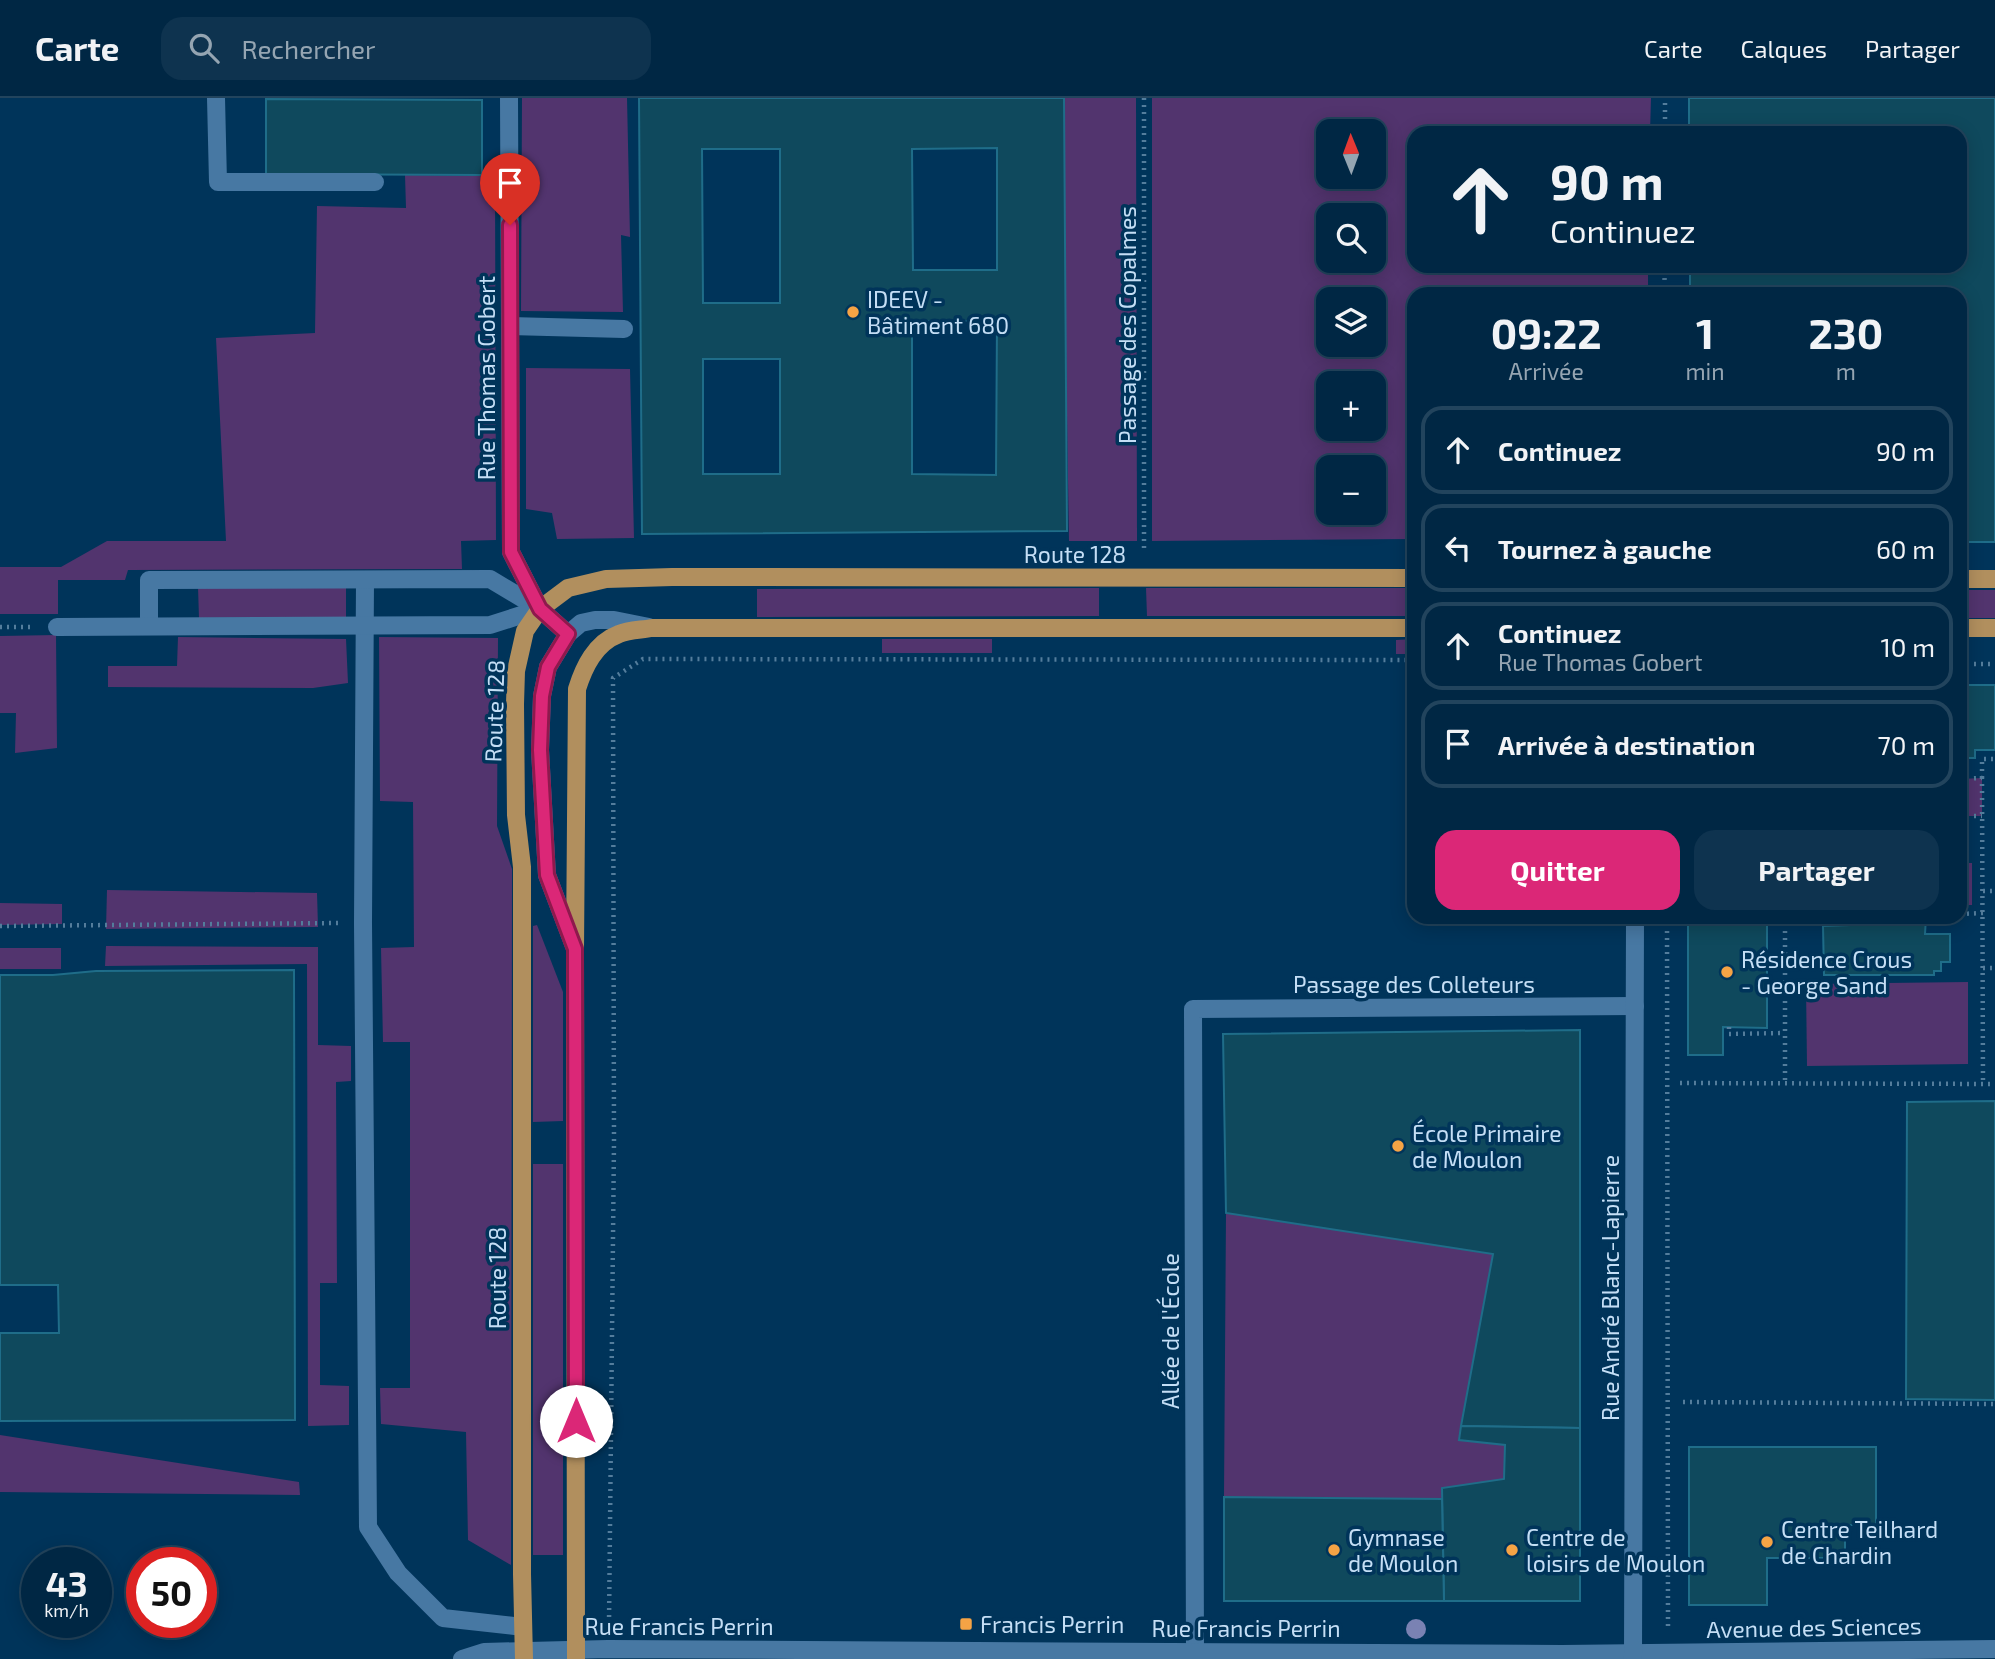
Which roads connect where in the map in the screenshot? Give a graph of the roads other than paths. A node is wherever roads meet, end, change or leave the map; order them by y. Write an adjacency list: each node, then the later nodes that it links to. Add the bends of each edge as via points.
1 (216, 98): 3 (street, via 218,182)
2 (509, 98): 4 (street, Rue Thomas Gobert)
3 (375, 182)
4 (510, 326): 5 (street); 10 (street, Rue Thomas Gobert, via 511,552)
5 (624, 329)
6 (1407, 578): 10 (main road, Route 128, via 606,579 568,588)
7 (1967, 579): 8 (main road)
8 (1995, 579)
9 (365, 580): 10 (street, via 490,579); 11 (street); 12 (street, via 149,580)
10 (540, 609): 11 (street, via 490,625); 18 (street); 23 (main road, Route 128, via 524,631 515,704 516,815 522,867)
11 (364, 625): 12 (street); 23 (street, via 368,1527 398,1573 443,1618)
12 (149, 626): 13 (street)
13 (57, 627)
14 (652, 628): 15 (main road); 18 (street, via 595,620 581,623); 20 (main road, via 618,634 598,648 584,667 577,689)
15 (1407, 628)
16 (1967, 628): 17 (main road)
17 (1995, 628)
18 (568, 634): 20 (street, via 548,667 542,696 541,780 547,875)
19 (1635, 924): 21 (street, Rue André Blanc-Lapierre)
20 (575, 949): 26 (main road)
21 (1635, 1006): 22 (street, Passage des Colleteurs); 29 (street, Rue André Blanc-Lapierre)
22 (1194, 1009): 25 (street, Allée de l'École)
23 (523, 1627): 28 (main road, Route 128)
24 (1995, 1649): 29 (street, Avenue des Sciences)
25 (1195, 1653): 26 (street, Rue Francis Perrin); 27 (street, Rue Francis Perrin)
26 (576, 1655): 28 (street, Rue Francis Perrin)
27 (1283, 1655): 29 (street, Rue Francis Perrin)
28 (524, 1656): 30 (street, Rue Francis Perrin, via 484,1652)
29 (1633, 1656)
30 (462, 1659)

